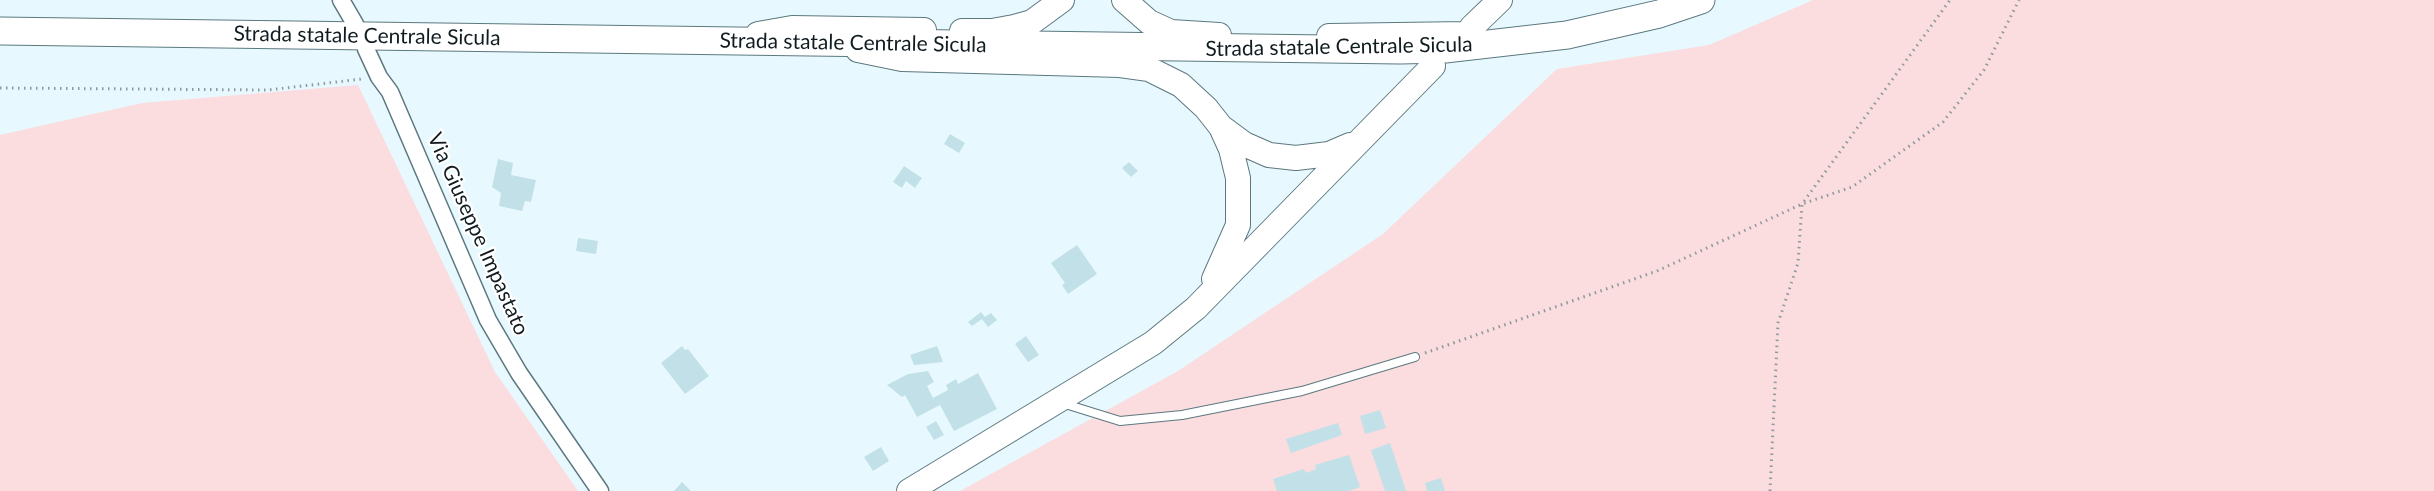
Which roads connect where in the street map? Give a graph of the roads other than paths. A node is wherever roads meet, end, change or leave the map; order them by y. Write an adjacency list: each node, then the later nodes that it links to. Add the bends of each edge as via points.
1 (341, 0): 6 (street)
2 (1062, 0): 10 (main road, via 1032,22 992,31 792,28)
3 (1124, 0): 7 (main road, via 1149,22 1171,32 1197,35 1442,36)
4 (1500, 0): 8 (main road)
5 (1701, 0): 7 (main road, Strada statale Centrale Sicula)
6 (355, 24)
7 (1614, 26): 11 (main road, Strada statale Centrale Sicula, via 1511,42 1400,50)
8 (1472, 27)
9 (0, 31): 10 (main road, Strada statale Centrale Sicula)
10 (717, 41): 11 (main road, Strada statale Centrale Sicula)
11 (820, 43): 14 (main road, via 902,59 1149,69 1181,86)
12 (366, 50): 19 (street, Via Giuseppe Impastato, via 390,92 488,320 519,373)
13 (1433, 66): 15 (main road)
14 (1221, 127): 15 (main road, via 1244,144 1269,155 1296,158 1329,154); 16 (main road, via 1238,178 1238,225 1226,258)
15 (1356, 142): 16 (main road)
16 (1196, 308): 18 (main road, via 1153,343)
17 (1415, 357): 18 (lane, via 1302,391 1182,415 1120,421)
18 (1059, 402): 20 (main road)
19 (600, 491)
20 (909, 491)

